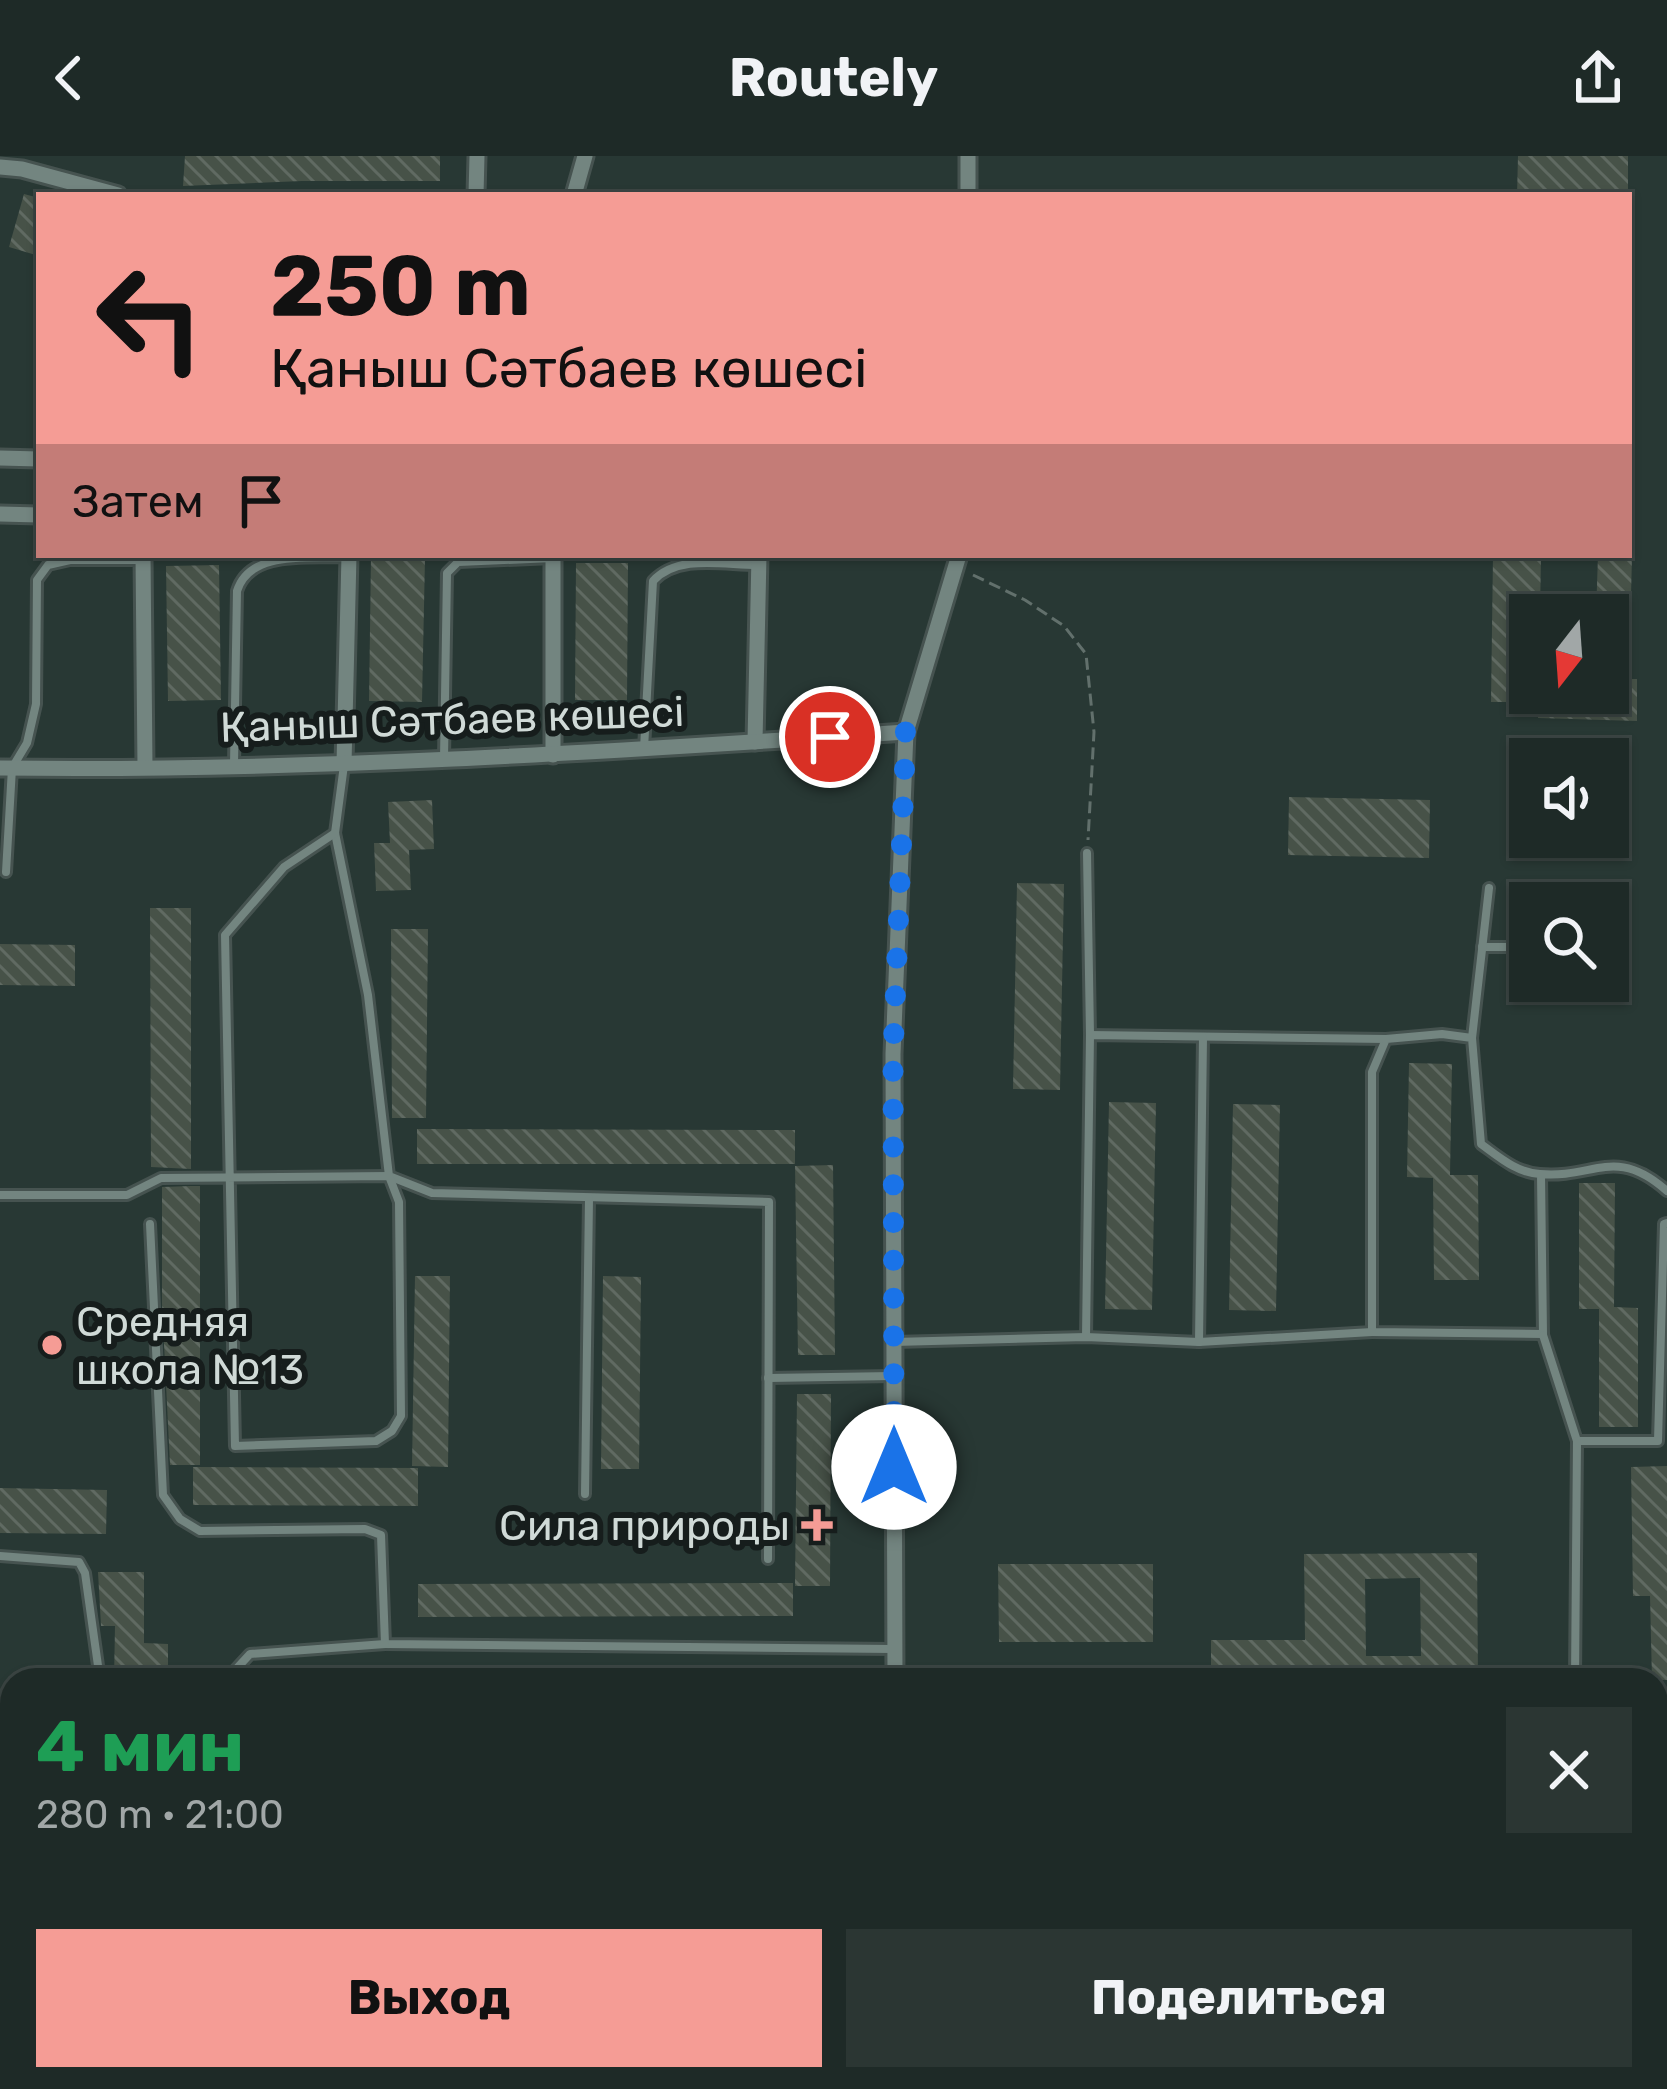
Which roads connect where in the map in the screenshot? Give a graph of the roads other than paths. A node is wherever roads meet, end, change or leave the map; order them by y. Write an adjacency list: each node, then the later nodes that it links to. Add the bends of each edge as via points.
1 (477, 156): 7 (street)
2 (585, 156): 8 (street)
3 (968, 156): 9 (street)
4 (24, 162): 5 (street); 6 (street)
5 (0, 167)
6 (109, 192)
7 (476, 192)
8 (575, 192)
9 (968, 192)
10 (0, 458): 11 (street)
11 (36, 459)
12 (0, 514): 13 (street)
13 (36, 514)
14 (119, 558): 30 (lane, via 48,565 37,580 36,704 27,743)
15 (143, 558): 29 (street)
16 (323, 558): 28 (lane, via 257,563 242,577)
17 (349, 558): 27 (street)
18 (521, 558): 26 (lane, via 458,562 447,573)
19 (553, 558): 25 (street)
20 (759, 560): 23 (street); 24 (lane, via 681,564 653,581)
21 (957, 561): 22 (street)
22 (906, 732): 23 (street, Қаныш Сәтбаев көшесі); 52 (street, via 893,1054)
23 (755, 742): 24 (street, Қаныш Сәтбаев көшесі)
24 (644, 749): 25 (street, Қаныш Сәтбаев көшесі)
25 (553, 755): 26 (street, Қаныш Сәтбаев көшесі)
26 (444, 760): 27 (street, Қаныш Сәтбаев көшесі)
27 (344, 764): 28 (street, Қаныш Сәтбаев көшесі); 31 (lane)
28 (234, 765): 29 (street, Қаныш Сәтбаев көшесі)
29 (145, 767): 30 (street, Қаныш Сәтбаев көшесі)
30 (6, 768): 33 (lane)
31 (335, 833): 41 (lane, via 284,866 225,935); 43 (lane, via 368,995)
32 (1087, 853): 37 (lane)
33 (6, 872)
34 (1489, 888): 35 (lane)
35 (1482, 947): 36 (lane); 39 (lane)
36 (1509, 947)
37 (1090, 1035): 38 (lane); 51 (lane)
38 (1203, 1038): 40 (lane); 53 (lane)
39 (1472, 1038): 40 (lane); 42 (lane, via 1481,1144 1510,1166)
40 (1386, 1039): 49 (lane, via 1372,1072)
41 (233, 1174): 43 (lane); 43 (lane, via 235,1446 376,1441 392,1432 401,1416 399,1202); 45 (lane, via 156,1178 127,1195)
42 (1541, 1174): 44 (lane, via 1602,1166 1646,1173); 50 (lane)
43 (389, 1176): 46 (lane, via 432,1193)
44 (1667, 1191)
45 (0, 1195)
46 (589, 1199): 55 (lane, via 769,1202); 58 (lane)
47 (1667, 1223): 57 (lane)
48 (150, 1224): 61 (lane, via 163,1495 200,1531 381,1535)
49 (1372, 1332): 50 (lane); 53 (lane)
50 (1543, 1334): 56 (lane)
51 (1085, 1337): 52 (lane); 53 (lane)
52 (894, 1342): 54 (street)
53 (1199, 1342)
54 (894, 1376): 55 (lane); 62 (street)
55 (768, 1378): 60 (lane)
56 (1577, 1441): 57 (lane); 66 (lane)
57 (1662, 1441)
58 (585, 1494)
59 (0, 1556): 63 (lane, via 79,1562)
60 (768, 1559)
61 (385, 1644): 62 (lane); 64 (lane, via 250,1654)
62 (895, 1649): 65 (street)
63 (98, 1668)
64 (237, 1668)
65 (895, 1668)
66 (1575, 1668)

